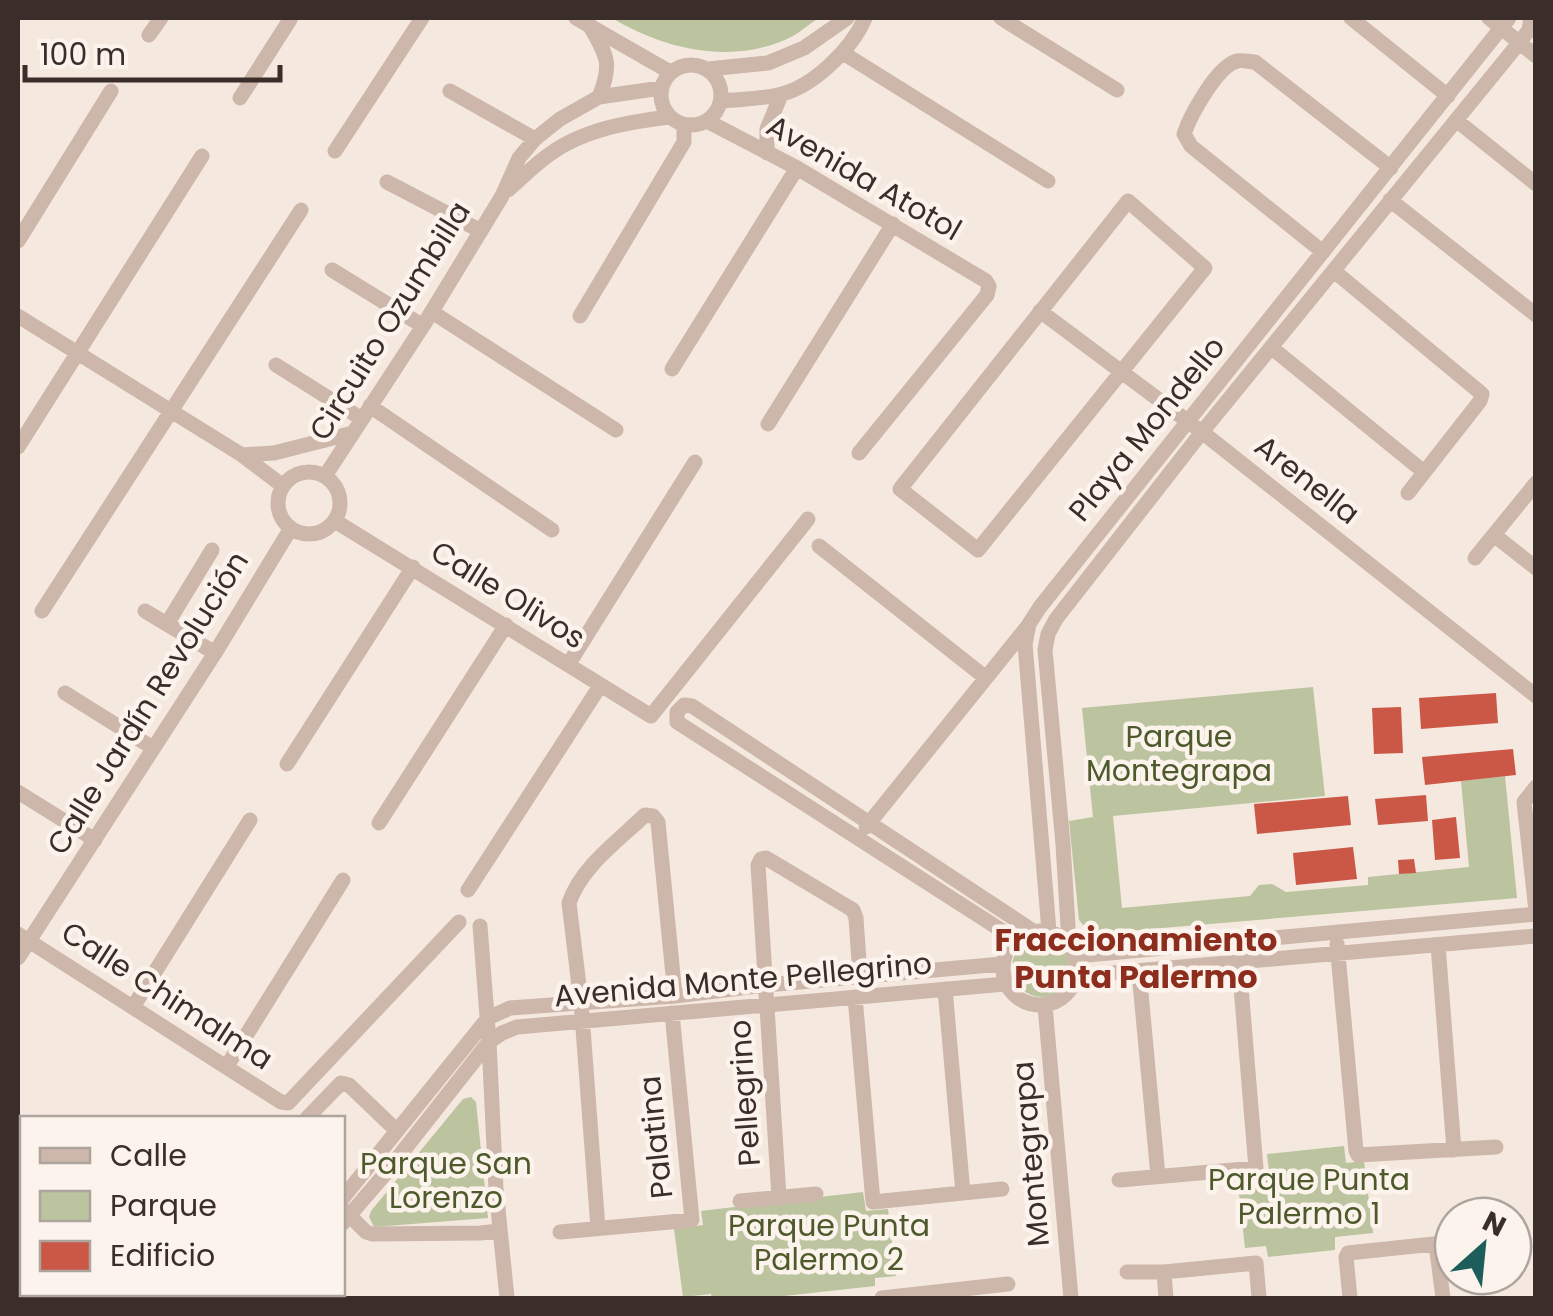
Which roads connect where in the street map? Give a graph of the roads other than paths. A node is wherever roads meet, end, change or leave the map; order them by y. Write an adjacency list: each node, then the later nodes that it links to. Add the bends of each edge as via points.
1 (161, 18): 11 (street)
2 (291, 18): 24 (street)
3 (422, 18): 30 (street)
4 (847, 18): 15 (street, via 768,63)
5 (864, 18): 13 (street)
6 (1001, 18): 18 (street)
7 (1351, 18): 22 (street)
8 (1531, 18): 12 (street)
9 (582, 21): 16 (street); 23 (street, via 606,53)
10 (1500, 21): 12 (street); 22 (street, Playa Mondello)
11 (149, 36)
12 (1519, 43): 14 (street); 26 (street, Playa Mondello)
13 (843, 53): 21 (street); 35 (street)
14 (1536, 56)
15 (708, 69): 16 (street, via 696,64); 25 (street, via 720,83)
16 (670, 72): 17 (street)
17 (661, 88): 23 (street, Circuito Ozumbilla); 27 (street, via 661,103)
18 (1117, 90)
19 (450, 91): 29 (street)
20 (112, 92): 43 (street)
21 (781, 94): 25 (street); 31 (street)
22 (1448, 96): 34 (street, Playa Mondello)
23 (598, 97): 29 (street, Circuito Ozumbilla)
24 (240, 98)
25 (722, 101): 28 (street)
26 (1456, 120): 37 (street); 39 (street, Playa Mondello)
27 (676, 121): 28 (street); 38 (street, Circuito Ozumbilla, via 627,122 589,134 552,152); 50 (street, via 684,142)
28 (708, 122): 31 (street, Avenida Atotol)
29 (535, 140): 38 (street, Circuito Ozumbilla)
30 (335, 151)
31 (768, 153): 33 (street, Avenida Atotol)
32 (202, 156): 53 (street)
33 (797, 168): 41 (street, Avenida Atotol); 55 (street)
34 (1391, 168): 44 (street, Playa Mondello); 44 (street, via 1255,62 1226,66 1190,117 1184,134 1190,146)
35 (1048, 181)
36 (387, 182): 42 (street)
37 (1536, 184)
38 (502, 196): 42 (street, Circuito Ozumbilla)
39 (1390, 200): 46 (street, Playa Mondello); 48 (street)
40 (301, 210): 57 (street)
41 (892, 224): 60 (street); 64 (street, Avenida Atotol, via 990,286)
42 (481, 231): 51 (street, Circuito Ozumbilla)
43 (18, 240)
44 (1323, 252): 59 (street, Playa Mondello)
45 (332, 270): 51 (street)
46 (1334, 271): 52 (street, Playa Mondello); 67 (street, via 1482,394)
47 (1040, 312): 56 (street, Arenella); 56 (street, via 1128,201 1205,268); 56 (street, via 900,490 978,550)
48 (1536, 315)
49 (18, 316): 53 (street)
50 (580, 316)
51 (428, 319): 58 (street, Circuito Ozumbilla); 61 (street)
52 (1272, 348): 62 (street, Playa Mondello); 67 (street)
53 (78, 353): 57 (street); 63 (street)
54 (276, 365): 58 (street)
55 (672, 369)
56 (1122, 374): 59 (street, Arenella)
57 (171, 412): 65 (street); 83 (street)
58 (361, 419): 65 (street, via 274,454); 68 (street, Circuito Ozumbilla); 75 (street)
59 (1188, 422): 62 (street, Arenella); 85 (street, Playa Mondello)
60 (768, 424)
61 (616, 430)
62 (1202, 432): 92 (street, Arenella); 94 (street, Playa Mondello, via 1048,634)
63 (18, 447)
64 (859, 453)
65 (242, 455): 70 (street)
66 (695, 462): 88 (street)
67 (1424, 472): 71 (street)
68 (325, 476): 70 (street, via 294,475); 73 (street, via 337,488)
69 (1536, 484): 76 (street)
70 (283, 486): 74 (street, via 278,501)
71 (1408, 493)
72 (808, 520): 90 (street, Calle Olivos, via 650,716)
73 (335, 521): 74 (street, via 306,534); 80 (street, Calle Olivos)
74 (290, 528): 87 (street, Calle Jardín Revolución)
75 (552, 530)
76 (1494, 535): 79 (street); 81 (street)
77 (819, 546): 89 (street)
78 (212, 550): 84 (street)
79 (1475, 558)
80 (413, 567): 86 (street, Calle Olivos); 96 (street)
81 (1536, 568)
82 (146, 610): 84 (street)
83 (42, 612)
84 (167, 624): 87 (street)
85 (1029, 624): 89 (street, Playa Mondello); 95 (street)
86 (506, 626): 88 (street, Calle Olivos); 100 (street)
87 (215, 653): 93 (street, Calle Jardín Revolución)
88 (568, 665): 90 (street, Calle Olivos)
89 (986, 678): 101 (street, Playa Mondello)
90 (600, 686): 105 (street)
91 (65, 693): 93 (street)
92 (1536, 696)
93 (153, 748): 103 (street, Calle Jardín Revolución)
94 (1054, 757): 95 (street); 115 (street, Playa Mondello)
95 (1035, 759): 109 (street)
96 (287, 764)
97 (1536, 787): 106 (street, via 1524,802)
98 (18, 792): 103 (street)
99 (250, 820): 131 (street)
100 (379, 822)
101 (870, 822): 102 (street, Playa Mondello); 102 (street, via 692,706 677,712 677,722); 109 (street)
102 (858, 839): 113 (street)
103 (95, 840): 112 (street, Calle Jardín Revolución)
104 (343, 880): 136 (street)
105 (468, 890)
106 (1536, 913): 110 (street)
107 (459, 922): 136 (street, Calle Chimalma, via 288,1103)
108 (480, 926): 133 (street)
109 (1041, 931): 113 (street); 115 (street)
110 (1336, 933): 115 (street); 116 (street)
111 (1536, 936): 114 (street)
112 (23, 937): 117 (street, Calle Jardín Revolución); 131 (street, Calle Chimalma)
113 (1016, 938): 119 (street)
114 (1438, 945): 116 (street); 140 (street)
115 (1072, 950): 122 (street)
116 (1338, 954): 118 (street); 140 (street, via 1358,1155)
117 (18, 958)
118 (1239, 963): 120 (street); 141 (street, via 1256,1168)
119 (1002, 964): 121 (street, Avenida Monte Pellegrino); 123 (street)
120 (1139, 972): 122 (street); 141 (street)
121 (860, 976): 124 (street, Avenida Monte Pellegrino); 124 (street, Pellegrino, via 852,910 766,858 758,865)
122 (1077, 976): 130 (street, via 1066,996)
123 (1005, 984): 125 (street, Avenida Monte Pellegrino); 130 (street, via 1029,1004)
124 (766, 985): 126 (street, Avenida Monte Pellegrino); 129 (street, Pellegrino)
125 (945, 990): 127 (street, Avenida Monte Pellegrino); 144 (street)
126 (675, 996): 128 (street, Avenida Monte Pellegrino); 128 (street, via 658,822 645,816 574,889)
127 (855, 997): 129 (street, Avenida Monte Pellegrino); 144 (street, via 874,1202)
128 (581, 1002): 133 (street, Avenida Monte Pellegrino, via 510,1008); 134 (street)
129 (768, 1006): 132 (street, Avenida Monte Pellegrino); 147 (street, Pellegrino)
130 (1045, 1006): 160 (street, Montegrapa)
131 (132, 1007): 136 (street, Calle Chimalma)
132 (672, 1013): 134 (street, Avenida Monte Pellegrino); 150 (street, Palatina, via 692,1220)
133 (488, 1018): 135 (street); 138 (street)
134 (582, 1022): 135 (street, Avenida Monte Pellegrino, via 517,1027); 150 (street)
135 (490, 1042): 149 (street); 151 (street)
136 (226, 1066)
137 (309, 1116): 138 (street, via 340,1082)
138 (397, 1131): 146 (street)
139 (1496, 1146): 140 (street)
140 (1454, 1150)
141 (1158, 1176): 142 (street)
142 (1120, 1180)
143 (1002, 1188): 144 (street)
144 (963, 1193)
145 (816, 1194): 147 (street, Pellegrino)
146 (345, 1195)
147 (779, 1198): 148 (street, Pellegrino)
148 (740, 1201)
149 (345, 1216): 151 (street, via 372,1234)
150 (598, 1228): 152 (street, Palatina)
151 (500, 1231): 158 (street)
152 (560, 1232)
153 (1433, 1244): 163 (street, via 1348,1253)
154 (1127, 1272): 155 (street)
155 (1164, 1272): 161 (street); 162 (street, via 1256,1263)
156 (1008, 1284): 157 (street)
157 (972, 1293): 159 (street)
158 (507, 1298)
159 (882, 1298)
160 (1072, 1298)
161 (1166, 1298)
162 (1260, 1298)
163 (1350, 1298)

